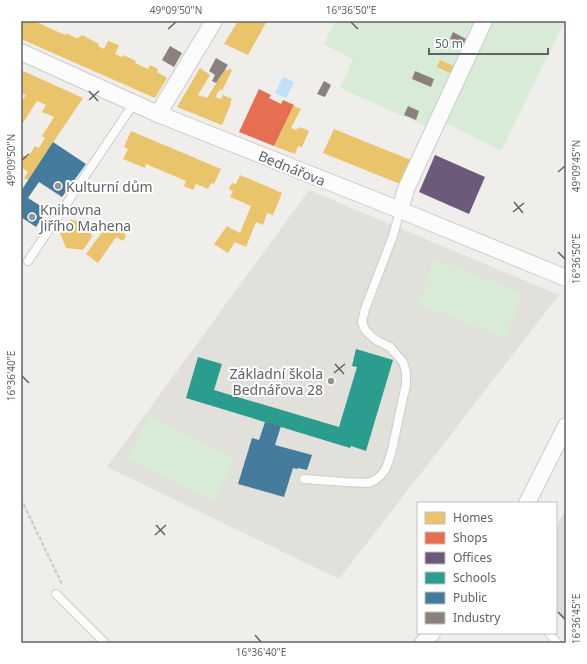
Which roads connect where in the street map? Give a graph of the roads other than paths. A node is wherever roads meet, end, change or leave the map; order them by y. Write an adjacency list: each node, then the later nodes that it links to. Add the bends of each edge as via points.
1 (214, 21): 5 (street)
2 (484, 21): 6 (street, via 406,189)
3 (21, 52): 4 (street, Bednářova)
4 (134, 103): 5 (street, Bednářova); 7 (lane)
5 (158, 114): 6 (street, Bednářova)
6 (400, 210): 8 (street, Bednářova); 10 (lane, via 362,322 370,335 398,355 406,372 404,398 388,463 380,476 368,483)
7 (28, 261)
8 (566, 278)
9 (566, 426): 11 (street)
10 (304, 479)
11 (528, 502)
12 (56, 594): 15 (lane)
13 (431, 634): 16 (street)
14 (550, 634): 17 (lane)
15 (105, 643)
16 (422, 643)
17 (557, 643)

